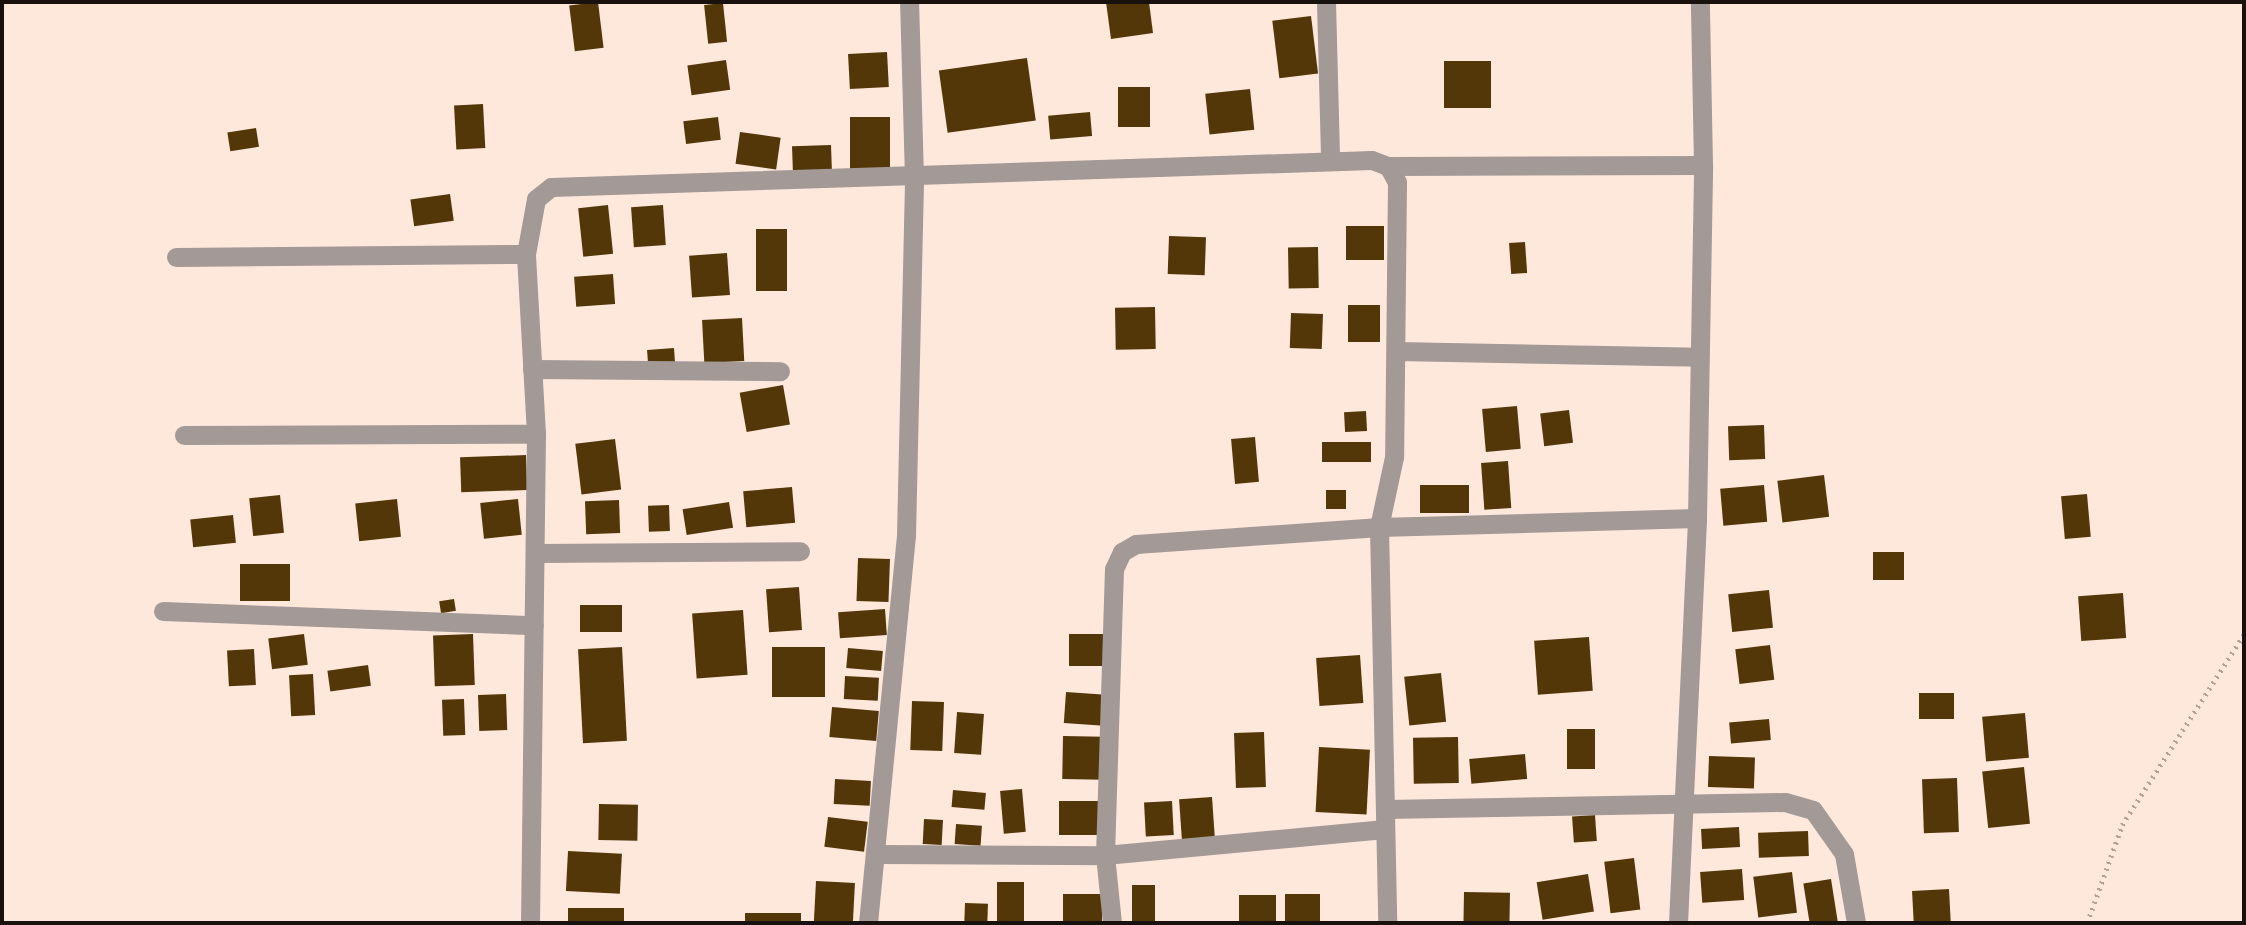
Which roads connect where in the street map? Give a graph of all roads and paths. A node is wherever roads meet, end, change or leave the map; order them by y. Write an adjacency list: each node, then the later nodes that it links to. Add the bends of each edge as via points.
1 (909, 2): 7 (street)
2 (1326, 2): 4 (street)
3 (1700, 2): 5 (street)
4 (1329, 160): 6 (street, via 1371,160); 7 (street)
5 (1703, 165): 6 (street); 11 (street)
6 (1388, 166): 10 (street, via 1397,182)
7 (914, 178): 8 (street, via 551,187 536,199 530,215); 26 (street, via 906,535)
8 (526, 254): 9 (street); 12 (street)
9 (176, 257)
10 (1396, 351): 11 (street); 17 (street, via 1393,468)
11 (1699, 357): 16 (street)
12 (532, 369): 13 (street); 14 (street)
13 (780, 371)
14 (536, 434): 15 (street); 19 (street)
15 (184, 435)
16 (1697, 518): 17 (street); 23 (street)
17 (1379, 527): 24 (street); 27 (street, via 1136,544 1122,552 1114,569)
18 (800, 551): 19 (street)
19 (535, 553): 21 (street)
20 (163, 611): 21 (street)
21 (534, 625): 28 (street)
22 (2244, 634): 34 (path, via 2122,825)
23 (1681, 804): 24 (street); 32 (street); 33 (street, via 1785,802 1813,810 1844,854)
24 (1385, 809): 25 (street)
25 (1385, 830): 27 (street); 31 (street)
26 (878, 855): 27 (street); 29 (street)
27 (1105, 855): 30 (street)
28 (530, 923)
29 (868, 923)
30 (1112, 923)
31 (1387, 923)
32 (1678, 923)
33 (1856, 923)
34 (2087, 923)

